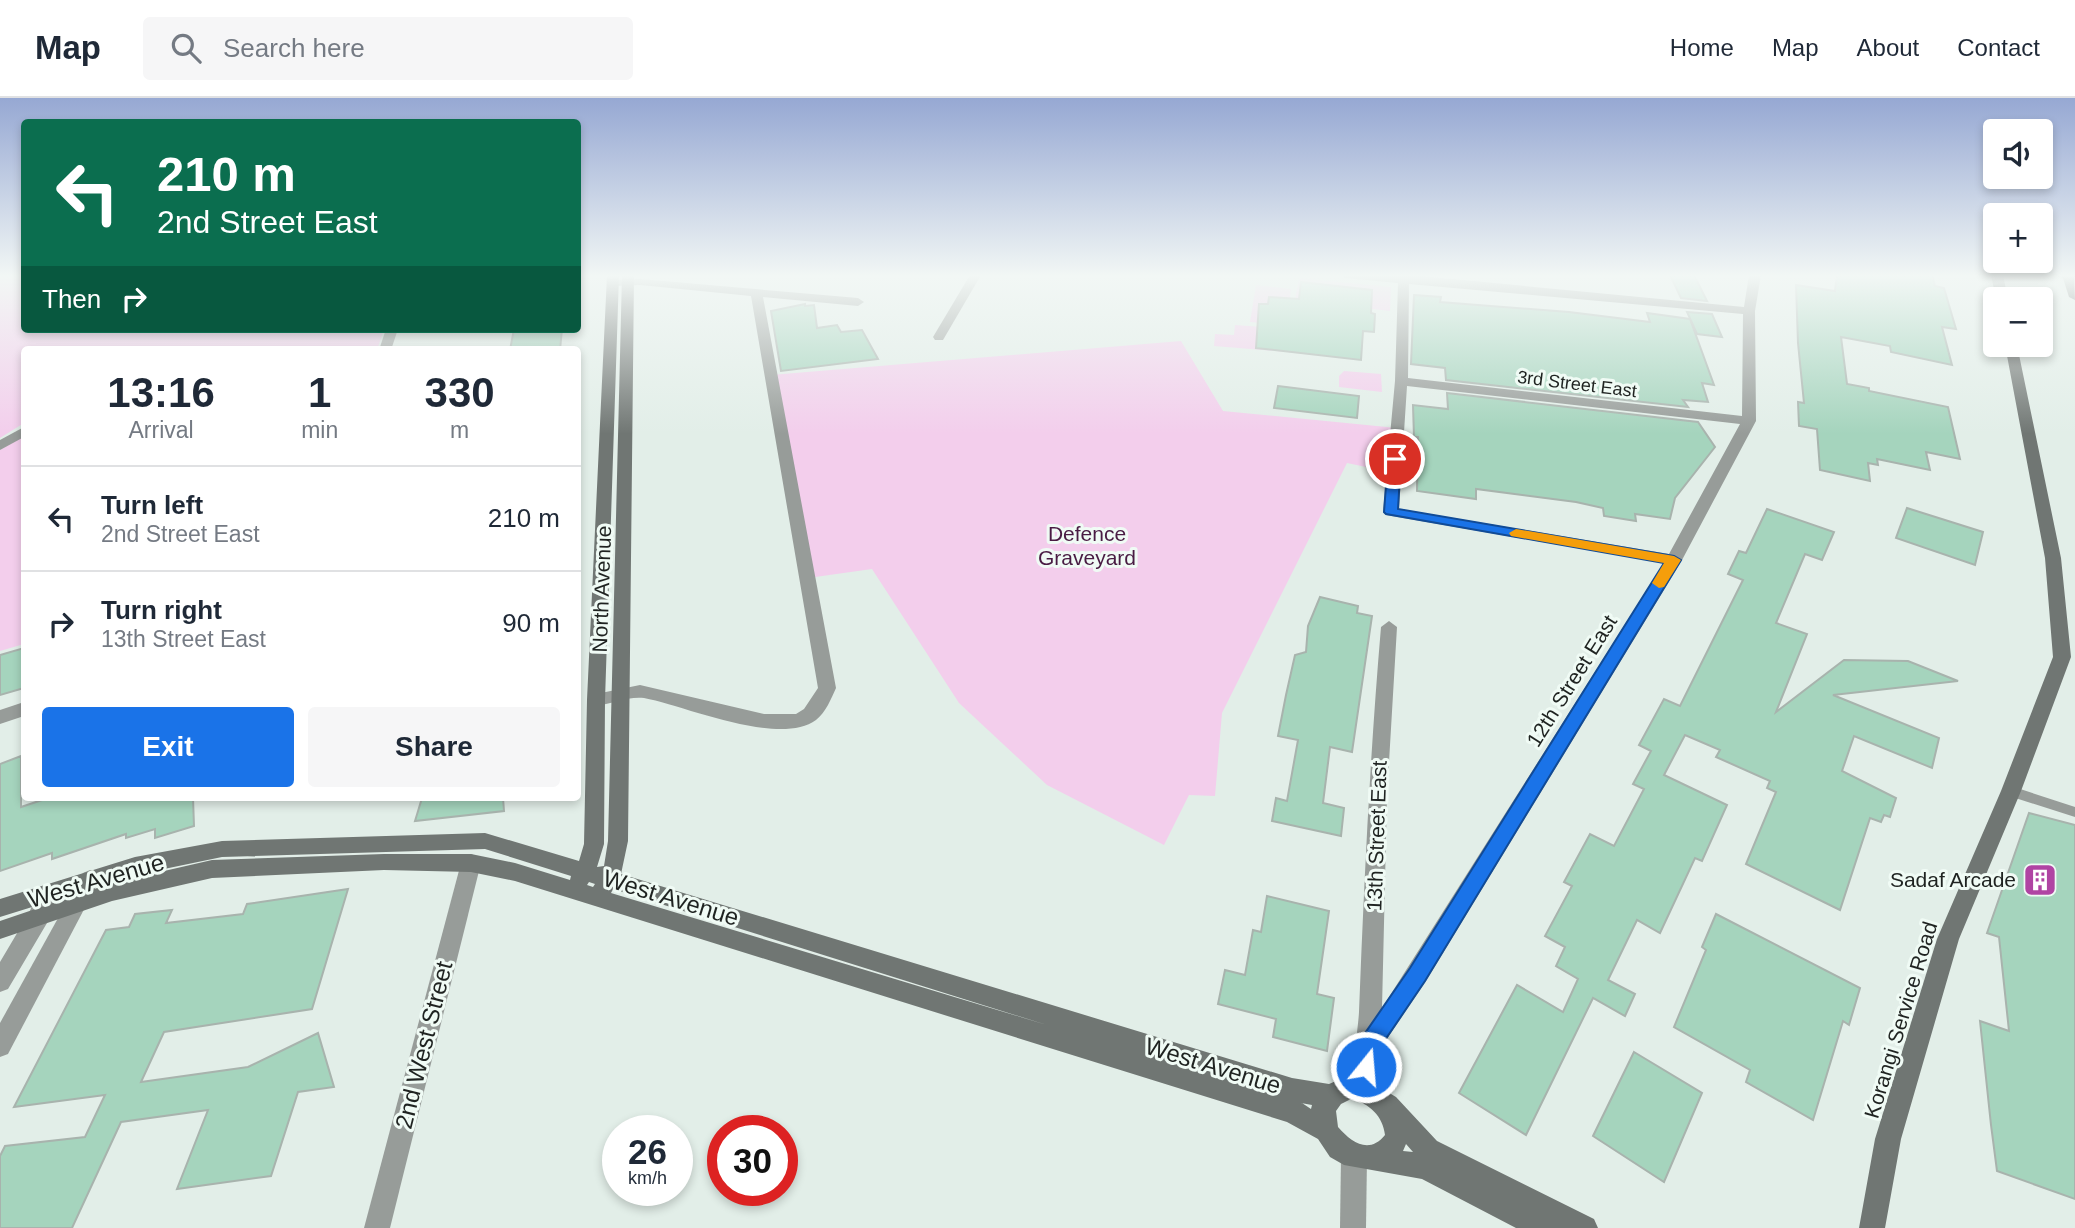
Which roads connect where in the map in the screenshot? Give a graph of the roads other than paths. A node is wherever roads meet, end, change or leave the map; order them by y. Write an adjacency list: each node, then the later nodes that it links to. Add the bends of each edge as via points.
1 (617, 328): 16 (street, North Avenue)
2 (625, 328): 15 (street, North Avenue, via 629,360)
3 (763, 328): 15 (street, via 827,688 821,708 801,721 764,721 640,691)
4 (945, 328): 7 (street)
5 (1403, 328): 9 (street)
6 (1749, 328): 10 (street, 12th Street East)
7 (939, 337)
8 (2013, 357): 19 (street, Korangi Service Road, via 2053,558 2062,657)
9 (1401, 381): 10 (street, 3rd Street East); 13 (street, via 1391,512)
10 (1749, 421): 13 (street, 12th Street East)
11 (21, 433): 12 (street)
12 (0, 446)
13 (1674, 560): 33 (street, 12th Street East, via 1418,974)
14 (1390, 627): 33 (street, 13th Street East, via 1377,796)
15 (620, 695): 16 (street); 24 (street, North Avenue, via 617,856)
16 (596, 700): 22 (street, North Avenue, via 594,844)
17 (21, 710): 18 (street)
18 (0, 717)
19 (2011, 790): 20 (lane); 43 (street, Korangi Service Road, via 1948,939 1888,1139)
20 (2075, 811)
21 (471, 863): 25 (street, West Avenue); 27 (street, West Avenue, via 212,869); 39 (street, 2nd West Street)
22 (585, 871): 23 (street, West Avenue, via 485,841 222,849); 24 (street, West Avenue); 25 (street, North Avenue)
23 (90, 879): 26 (street, West Avenue); 27 (street)
24 (603, 889): 25 (street, West Avenue); 35 (street, West Avenue, via 1292,1090); 37 (street, West Avenue, via 1293,1112)
25 (572, 890)
26 (47, 892): 28 (street, West Avenue); 29 (street)
27 (79, 904): 29 (street, West Avenue); 32 (street)
28 (0, 908)
29 (39, 916): 30 (street, West Avenue); 31 (street)
30 (0, 930)
31 (0, 982)
32 (0, 1046)
33 (1368, 1046): 34 (street, 12th Street East)
34 (1364, 1088): 35 (street, via 1336,1090); 36 (street)
35 (1329, 1096): 37 (street, via 1323,1107)
36 (1387, 1105): 38 (street, via 1394,1118 1393,1144 1385,1153); 42 (street, via 1428,1150)
37 (1325, 1130): 38 (street, via 1339,1148)
38 (1363, 1158): 40 (street); 41 (street, via 1425,1167)
39 (377, 1228)
40 (1353, 1228)
41 (1543, 1228)
42 (1585, 1228)
43 (1872, 1228)

